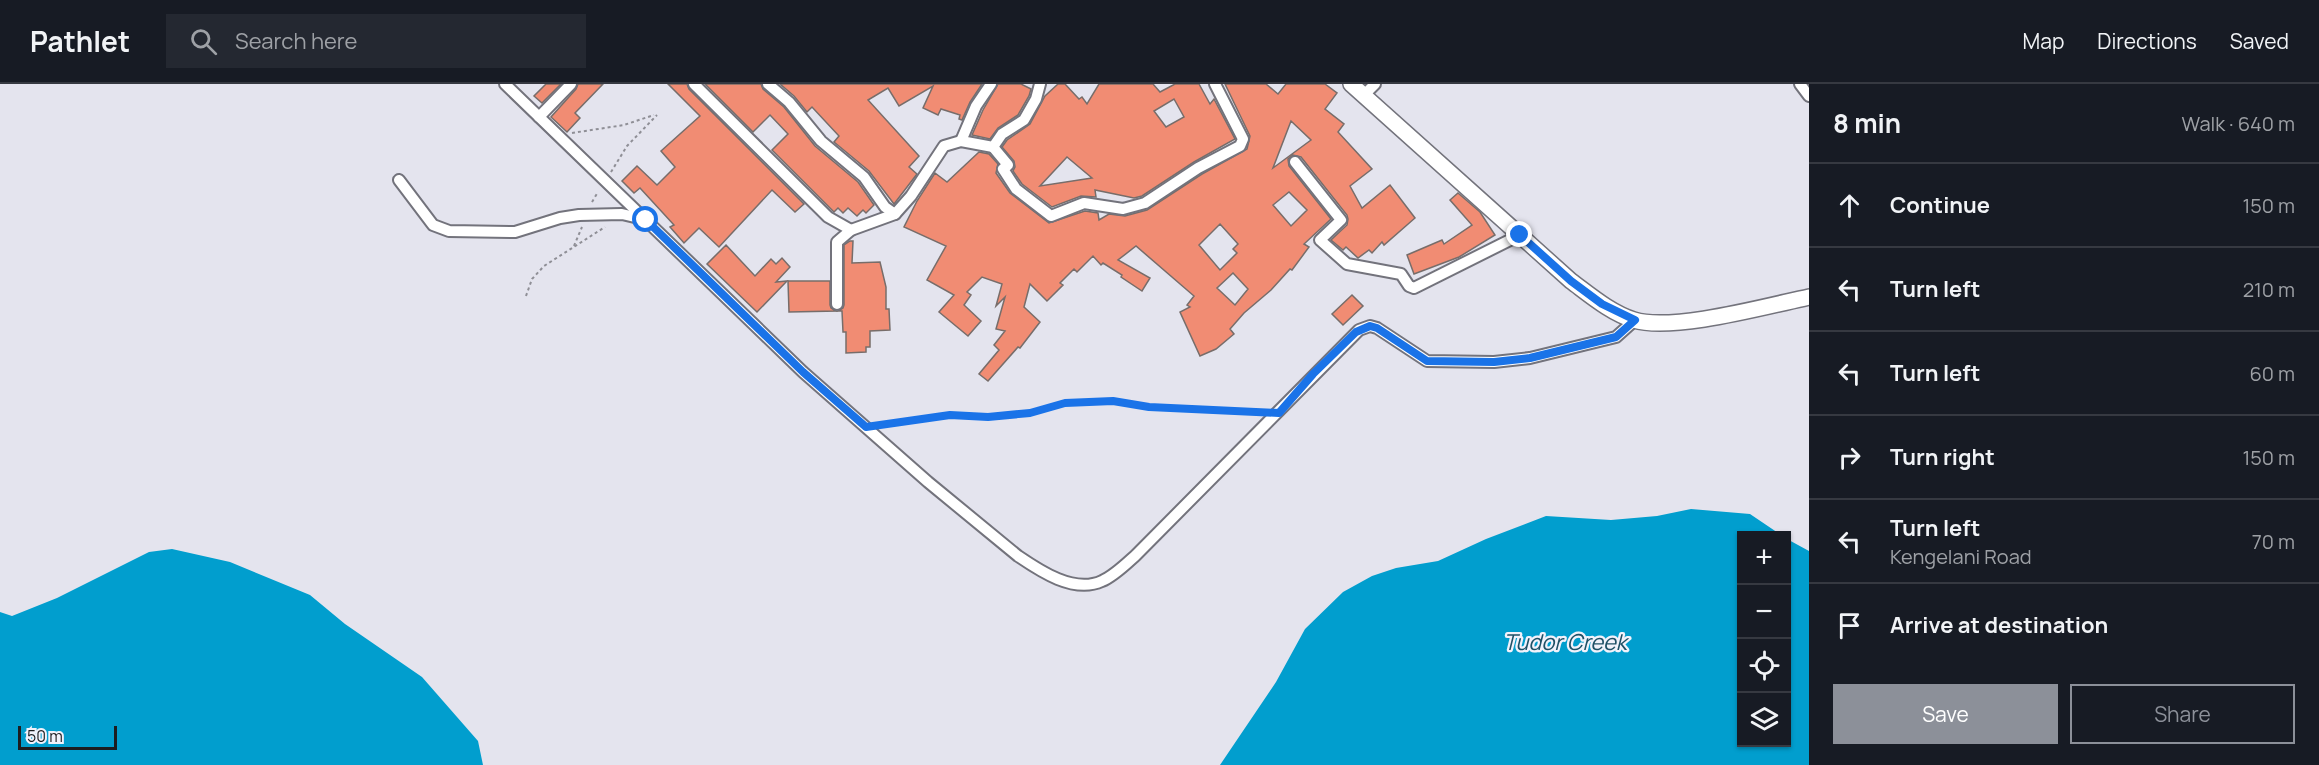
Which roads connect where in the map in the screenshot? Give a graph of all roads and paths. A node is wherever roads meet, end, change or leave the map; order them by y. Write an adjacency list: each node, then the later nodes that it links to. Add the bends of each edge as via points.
1 (505, 84): 14 (street)
2 (571, 84): 14 (street)
3 (694, 84): 23 (street, via 828,217)
4 (768, 84): 20 (street, via 789,102 821,141 864,177 885,207)
5 (991, 84): 16 (street, via 976,106)
6 (1040, 84): 17 (street, via 1024,120 1002,134)
7 (1215, 84): 17 (street, via 1243,139 1240,146 1145,203 1123,209 1084,203 1051,216 1016,189 1003,169 1008,165)
8 (1351, 84): 11 (main road)
9 (1375, 84): 11 (street)
10 (1800, 84): 12 (street)
11 (1364, 95): 24 (main road)
12 (1809, 96)
13 (657, 115): 15 (path, via 624,125)
14 (539, 117): 15 (street)
15 (556, 133): 21 (street)
16 (961, 141): 17 (street); 20 (street, via 944,146)
17 (993, 147)
18 (1295, 162): 24 (street, via 1341,220 1320,240 1347,264 1401,274 1414,288)
19 (399, 180): 21 (street, via 433,225 448,231 514,232 579,215 622,214)
20 (895, 214): 23 (street)
21 (646, 220): 30 (street, via 803,372)
22 (609, 224): 25 (path, via 544,266 532,279)
23 (851, 230): 27 (street, via 837,242)
24 (1520, 235): 28 (main road, via 1571,281)
25 (526, 296)
26 (1809, 297): 28 (main road, via 1688,321)
27 (837, 304)
28 (1635, 320): 29 (street, via 1616,337 1530,358 1494,362 1427,361 1377,328 1364,328 1313,374)
29 (1279, 413): 30 (path, via 1149,407 1113,401 1065,403 1030,413 950,415); 30 (street, via 1136,555 1101,582 1084,585 1040,571 1018,556)
30 (866, 427)

